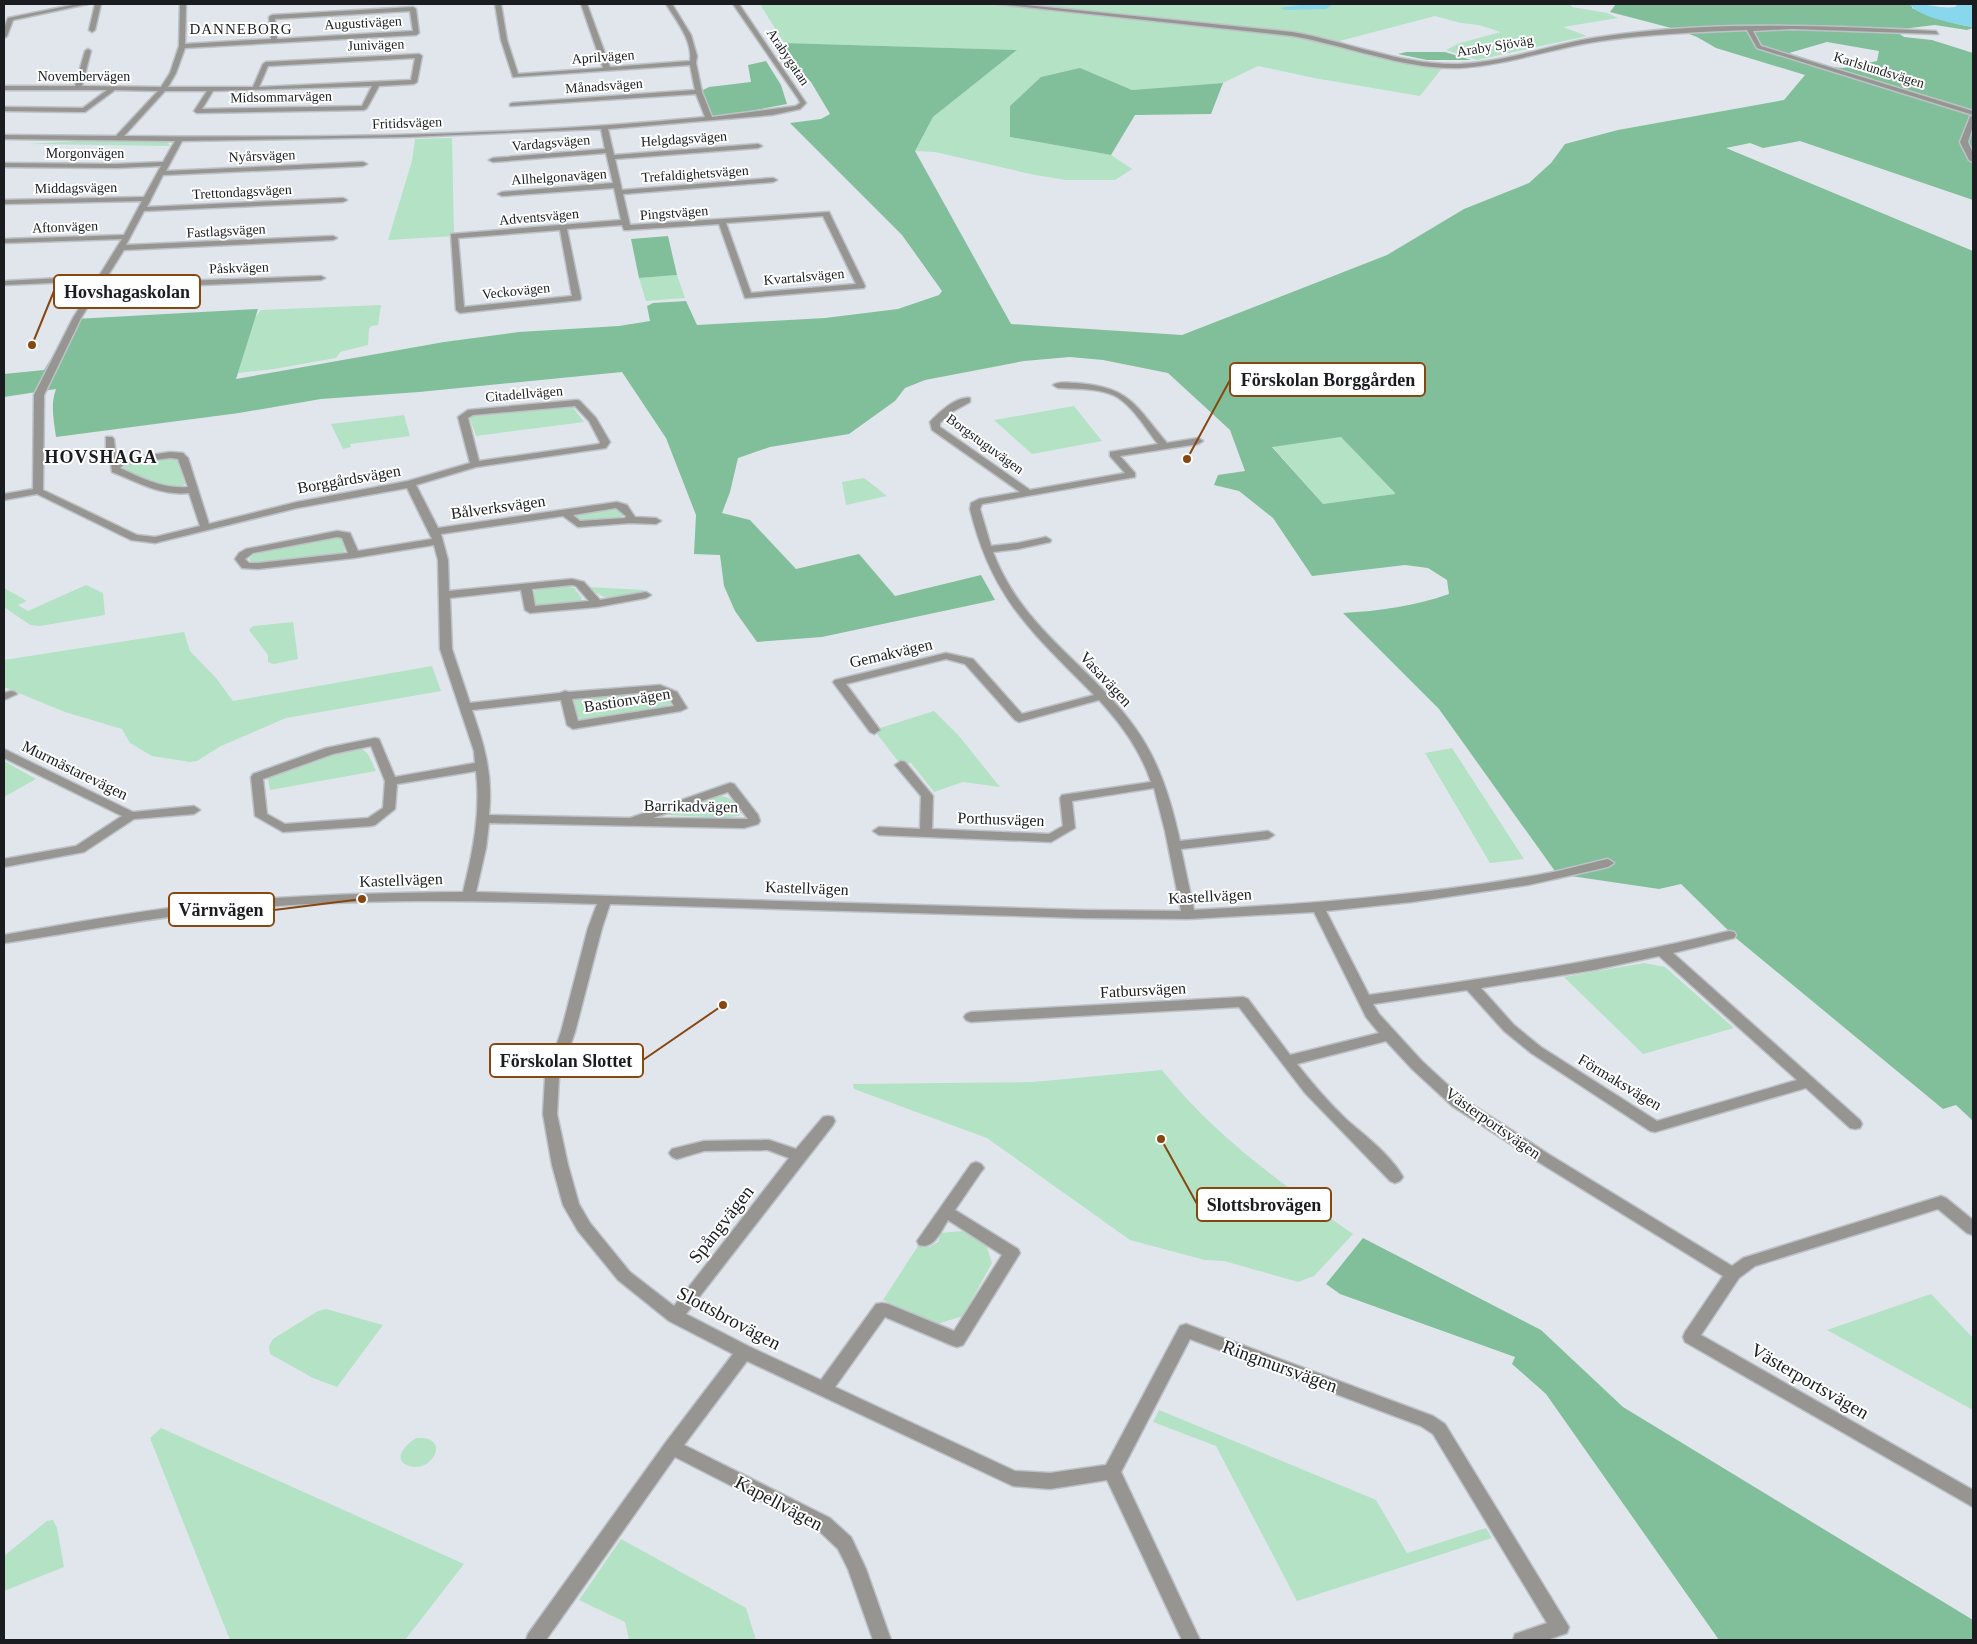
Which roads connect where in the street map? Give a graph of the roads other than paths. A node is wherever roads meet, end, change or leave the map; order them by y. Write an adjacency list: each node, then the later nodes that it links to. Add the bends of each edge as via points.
1 (85, 4): 12 (street, via 10,18)
2 (98, 4): 10 (street)
3 (183, 4): 14 (street)
4 (498, 4): 17 (street, Aprilvägen, via 515,76)
5 (584, 4): 17 (street)
6 (669, 4): 16 (street, via 688,35)
7 (736, 4): 26 (street, Arabygatan)
8 (1000, 4): 9 (street, Araby Sjöväg, via 1292,34 1402,61 1458,66 1489,63 1610,38 1687,30)
9 (1751, 29): 11 (street, Araby Sjöväg, via 1792,27); 29 (street, Karlslundsvägen, via 1759,47)
10 (92, 30)
11 (1936, 32)
12 (4, 36)
13 (274, 41): 13 (street, Augustivägen, via 283,40 416,33 412,9 272,17); 14 (street, Augustivägen)
14 (182, 46): 22 (street, via 174,72)
15 (88, 50): 20 (street)
16 (693, 63): 17 (street, Aprilvägen); 25 (street)
17 (607, 69)
18 (376, 84): 23 (street, Midsommarvägen, via 364,108 197,111); 24 (street, Junivägen); 24 (street, Junivägen, via 414,82 420,56 266,64)
19 (4, 88): 20 (street, Novembervägen)
20 (78, 88): 21 (street, Novembervägen)
21 (112, 89): 22 (street, Novembervägen); 28 (street, via 85,110)
22 (164, 89): 23 (street, Junivägen); 34 (street)
23 (211, 89): 24 (street, Junivägen)
24 (255, 89)
25 (698, 92): 27 (street, Månadsvägen); 31 (street)
26 (802, 100): 31 (street, Fritidsvägen, via 802,106 788,110)
27 (512, 105)
28 (4, 109)
29 (1973, 113)
30 (1973, 117): 39 (street, via 1964,142)
31 (709, 119): 32 (street, Fritidsvägen)
32 (604, 127): 35 (street, Fritidsvägen, via 403,136); 37 (street, Pingstvägen)
33 (4, 137): 34 (street, Fritidsvägen)
34 (117, 139): 35 (street, Fritidsvägen)
35 (179, 139): 40 (street)
36 (758, 146): 37 (street, Helgdagsvägen)
37 (611, 154): 38 (street, Vardagsvägen); 45 (street, Pingstvägen)
38 (493, 160)
39 (1973, 160)
40 (165, 164): 42 (street, Morgonvägen); 43 (street)
41 (363, 164): 43 (street, Nyårsvägen)
42 (4, 165)
43 (163, 172): 47 (street)
44 (773, 180): 45 (street, Trefaldighetsvägen)
45 (618, 189): 46 (street, Allhelgonavägen); 52 (street, Pingstvägen)
46 (502, 194)
47 (148, 199): 49 (street, Middagsvägen); 50 (street)
48 (343, 200): 50 (street, Trettondagsvägen)
49 (4, 202)
50 (143, 209): 56 (street)
51 (826, 214): 53 (street, Pingstvägen); 53 (street, Kvartalsvägen, via 861,286 748,296)
52 (626, 222): 53 (street, Pingstvägen, via 627,228); 54 (street, Adventsvägen)
53 (722, 222)
54 (563, 227): 55 (street, Adventsvägen); 55 (street, Veckovägen, via 577,298 460,310)
55 (454, 236)
56 (126, 237): 58 (street, Aftonvägen); 59 (street)
57 (333, 238): 59 (street, Fastlagsvägen)
58 (4, 241)
59 (121, 248): 60 (street)
60 (104, 278): 62 (street); 63 (street)
61 (321, 278): 63 (street, Påskvägen)
62 (4, 283)
63 (98, 287): 73 (street, via 77,318 39,395)
64 (1058, 385): 68 (street, via 1116,393)
65 (967, 400): 74 (street, Borgstuguvägen, via 935,422 935,428)
66 (109, 439): 69 (street, via 111,460)
67 (1198, 441): 68 (street)
68 (1165, 446): 74 (street, Vasavägen, via 1113,454 1132,475)
69 (117, 464): 72 (street, via 115,468 118,471 157,489); 72 (street, via 180,455 184,458)
70 (475, 464): 70 (street, Citadellvägen, via 595,448 605,442 593,420 577,403 471,412 463,417); 71 (street, Citadellvägen)
71 (410, 484): 79 (street, Borggårdsvägen); 80 (street, Borggårdsvägen)
72 (192, 490): 79 (street)
73 (38, 491): 75 (street); 79 (street, Borggårdsvägen, via 135,538 155,540)
74 (1028, 493): 82 (street, Vasavägen, via 976,504)
75 (4, 497)
76 (565, 513): 77 (street, Bålverksvägen, via 578,524); 77 (street, Bålverksvägen, via 617,505 631,516); 80 (street, Bålverksvägen)
77 (629, 520): 78 (street, Bålverksvägen)
78 (656, 521)
79 (205, 526)
80 (436, 536): 83 (street, Bålverksvägen); 85 (street, Borggårdsvägen, via 443,560)
81 (1046, 540): 82 (street)
82 (987, 549): 89 (street, Vasavägen, via 1014,603 1051,646)
83 (354, 555): 83 (street, Bålverksvägen, via 251,566 240,560 250,551 337,534 346,536)
84 (526, 588): 85 (street); 87 (street, via 576,583); 87 (street, via 530,610)
85 (443, 595): 90 (street, Borggårdsvägen, via 446,649)
86 (646, 595): 87 (street)
87 (596, 604)
88 (564, 694): 88 (street, Bastionvägen, via 660,688 671,693 681,708 573,725); 90 (street, Bastionvägen)
89 (1102, 696): 91 (street, Gemakvägen, via 1019,718 969,661 946,656 839,682); 96 (street, Vasavägen, via 1144,751)
90 (466, 707): 94 (street, Borggårdsvägen)
91 (874, 730)
92 (4, 753): 98 (street, Murmästarevägen)
93 (901, 765): 102 (street, via 927,796)
94 (482, 766): 95 (street); 99 (street, Borggårdsvägen)
95 (391, 781): 95 (street, via 389,809 372,822 283,828 261,816 257,777 330,751 375,742)
96 (1159, 784): 102 (street, Porthusvägen, via 1066,798 1069,828 1051,838); 104 (street, Vasavägen)
97 (194, 810): 98 (street, Murmästarevägen)
98 (131, 816): 105 (street, Murmästarevägen, via 80,849)
99 (483, 819): 100 (street, Barrikadvägen); 107 (street, Borggårdsvägen)
100 (634, 821): 100 (street, Barrikadvägen, via 744,824 754,821 754,818 730,787)
101 (879, 830): 102 (street, Porthusvägen)
102 (926, 833)
103 (1268, 835): 104 (street)
104 (1173, 846): 110 (street, Vasavägen)
105 (4, 863)
106 (1608, 863): 109 (street, Kastellvägen, via 1486,888)
107 (469, 896): 108 (street, Kastellvägen); 112 (street, Kastellvägen, via 287,902 195,909)
108 (605, 901): 110 (street, Kastellvägen); 130 (street, Slottsbrovägen, via 552,1078 550,1114 571,1205 584,1227 624,1276)
109 (1318, 908): 110 (street, Kastellvägen); 115 (street, Västerportsvägen)
110 (1188, 915)
111 (1729, 935): 113 (street)
112 (4, 939)
113 (1663, 952): 114 (street); 119 (street)
114 (1470, 985): 115 (street); 119 (street, Förmaksvägen, via 1509,1028 1536,1050 1655,1127)
115 (1365, 1000): 117 (street, Västerportsvägen, via 1373,1017)
116 (971, 1017): 118 (street, Fatbursvägen, via 1243,1002)
117 (1388, 1035): 118 (street); 129 (street, Västerportsvägen, via 1457,1102 1545,1160)
118 (1288, 1061): 125 (street, Fatbursvägen, via 1319,1100 1381,1159)
119 (1809, 1082): 121 (street)
120 (828, 1121): 123 (street, Spångvägen)
121 (1855, 1124)
122 (676, 1153): 123 (street, via 704,1146 769,1145)
123 (799, 1156): 130 (street, Spångvägen)
124 (976, 1168): 126 (street)
125 (1395, 1177)
126 (947, 1212): 128 (street); 132 (street, via 1012,1253 957,1340 882,1309)
127 (1973, 1229): 129 (street, Västerportsvägen, via 1941,1202 1749,1262)
128 (925, 1241)
129 (1733, 1274): 135 (street, Västerportsvägen, via 1691,1338)
130 (675, 1316): 131 (street, Slottsbrovägen)
131 (744, 1352): 132 (street, Slottsbrovägen); 133 (street)
132 (825, 1388): 134 (street, Slottsbrovägen, via 1013,1478 1049,1480)
133 (672, 1447): 136 (street); 137 (street, Kapellvägen, via 824,1524 845,1543)
134 (1112, 1472): 138 (street); 139 (street, Ringmursvägen, via 1186,1331 1427,1421 1439,1429 1560,1627)
135 (1973, 1499)
136 (535, 1640)
137 (882, 1640)
138 (1191, 1640)
139 (1522, 1640)

